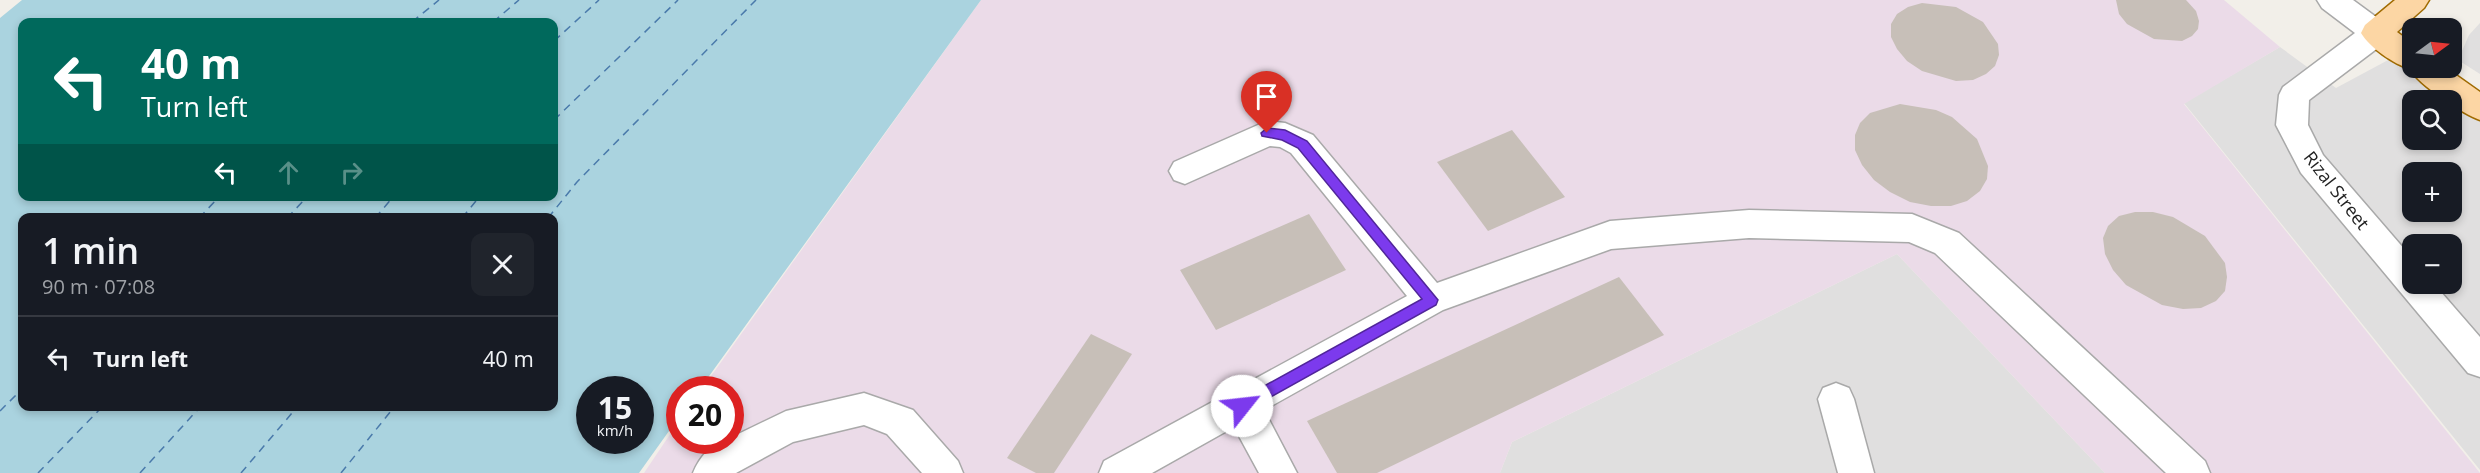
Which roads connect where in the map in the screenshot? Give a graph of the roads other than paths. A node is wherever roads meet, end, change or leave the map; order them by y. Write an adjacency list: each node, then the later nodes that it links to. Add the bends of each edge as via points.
1 (2332, 0): 3 (street)
2 (2414, 0): 3 (main road, Rizal Street)
3 (2376, 33): 4 (main road); 8 (street, Rizal Street, via 2294,95 2292,125 2312,164)
4 (2402, 51)
5 (2439, 78): 6 (main road)
6 (2480, 108)
7 (1185, 171): 10 (street, via 1267,133 1285,135 1302,144)
8 (2402, 270)
9 (2422, 294): 11 (street, Rizal Street)
10 (1431, 300): 13 (street); 19 (street, via 1610,235 1749,224 1912,228 1947,243)
11 (2480, 362)
12 (1836, 399): 18 (street)
13 (1242, 406): 16 (street); 17 (street)
14 (711, 473): 15 (street, via 721,462 786,427 864,409 900,422)
15 (945, 473)
16 (1117, 473)
17 (1279, 473)
18 (1856, 473)
19 (2192, 473)

